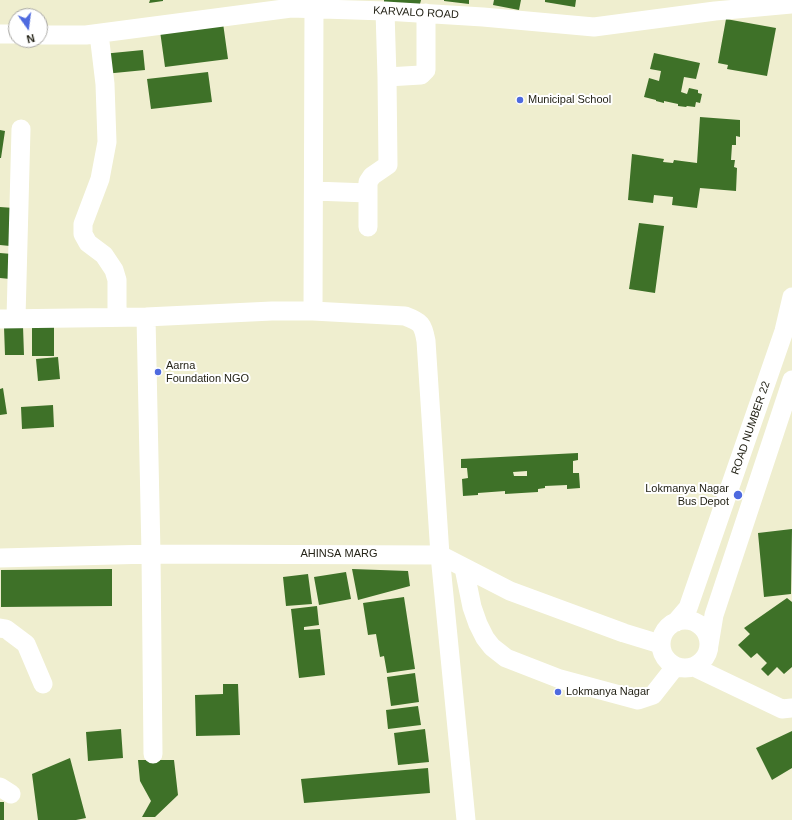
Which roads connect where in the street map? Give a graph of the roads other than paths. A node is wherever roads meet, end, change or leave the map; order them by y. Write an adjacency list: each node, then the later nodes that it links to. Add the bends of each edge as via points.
1 (290, 4): 3 (street, KARVALO ROAD); 6 (street, KARVALO ROAD)
2 (792, 4): 5 (street, KARVALO ROAD, via 594,27)
3 (327, 5): 4 (street, KARVALO ROAD); 10 (street)
4 (386, 11): 5 (street, KARVALO ROAD); 8 (street)
5 (426, 13): 8 (street, via 426,70 421,76)
6 (99, 34): 7 (street, KARVALO ROAD); 15 (street, via 105,84 106,142 100,179 83,224 83,234 88,244 104,255 114,270 117,280)
7 (48, 35)
8 (387, 77): 11 (street, via 388,165 372,176 368,182)
9 (21, 129): 17 (street)
10 (314, 192): 11 (street); 14 (street)
11 (368, 193): 12 (street)
12 (368, 227)
13 (792, 297): 23 (street, ROAD NUMBER 22, via 784,331 688,608)
14 (314, 311): 16 (street); 20 (street, via 405,316 421,324 427,349)
15 (117, 317): 16 (street); 17 (street)
16 (146, 317): 19 (street)
17 (8, 318)
18 (792, 380): 26 (street, via 714,615)
19 (151, 554): 20 (street, AHINSA MARG); 21 (street, AHINSA MARG); 31 (street)
20 (440, 555): 22 (street, AHINSA MARG); 32 (street)
21 (0, 558)
22 (464, 568): 25 (street, AHINSA MARG, via 510,591); 27 (street, via 478,624 492,647 506,658 560,679 638,700 654,695)
23 (676, 622): 25 (street, via 662,634); 26 (street, via 685,620 702,627 708,635)
24 (0, 628): 29 (street, via 6,628 26,644)
25 (660, 644): 27 (street, via 662,654)
26 (709, 644): 28 (street, via 702,662)
27 (675, 667): 28 (street)
28 (694, 667): 30 (street, via 782,709)
29 (43, 684)
30 (792, 708)
31 (153, 754)
32 (466, 820)

